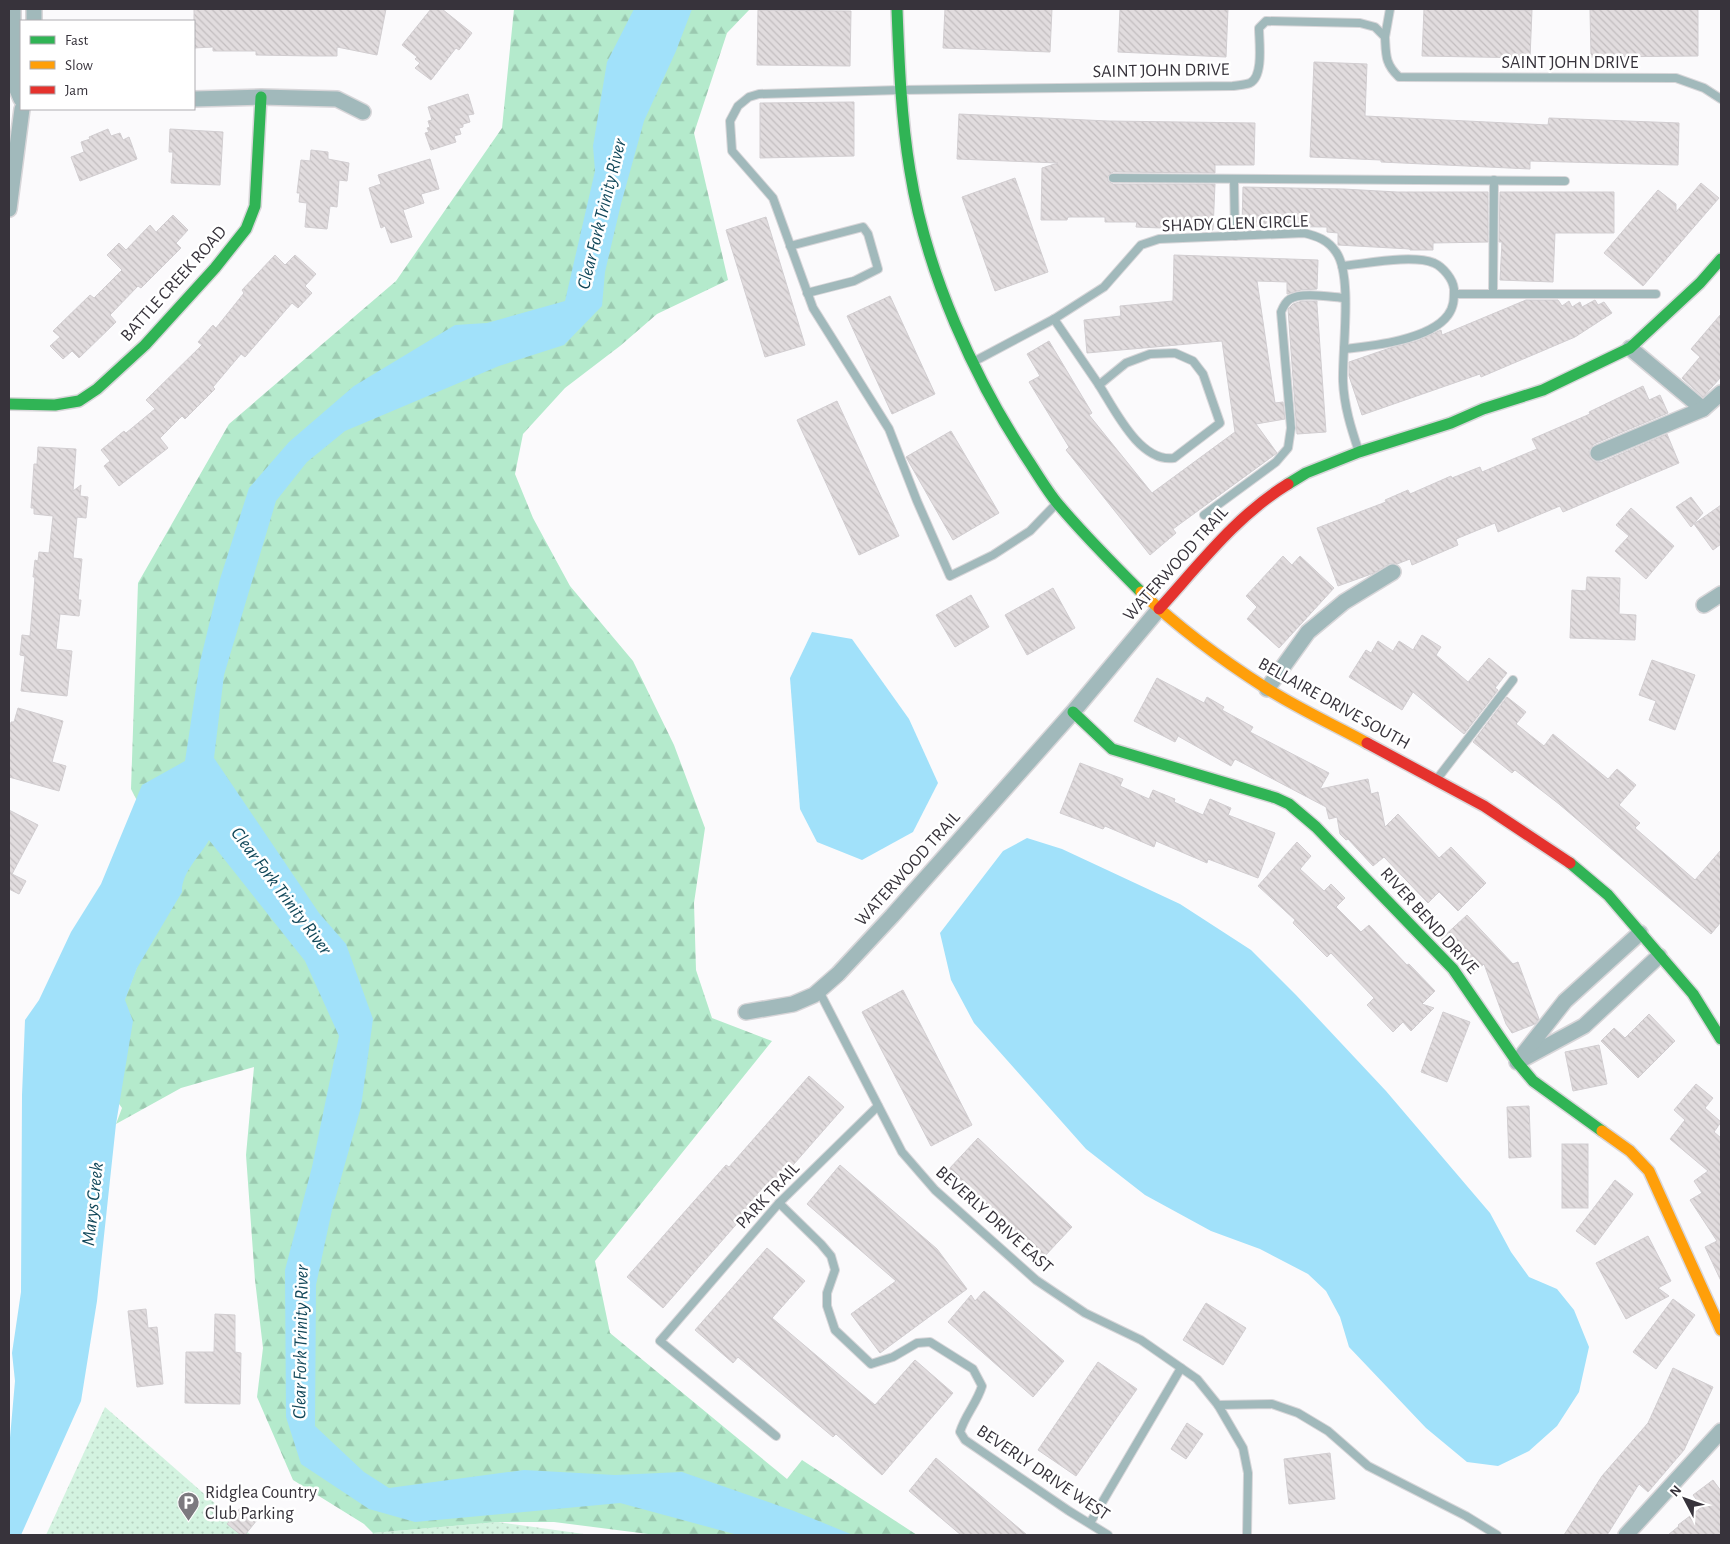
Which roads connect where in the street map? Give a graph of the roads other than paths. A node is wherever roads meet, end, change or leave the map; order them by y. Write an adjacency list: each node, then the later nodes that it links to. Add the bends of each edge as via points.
1 (13, 9): 6 (street, via 13,80)
2 (897, 9): 5 (street, BELLAIRE DRIVE SOUTH)
3 (1390, 9): 4 (lane)
4 (1385, 37): 5 (lane, SAINT JOHN DRIVE, via 1375,27 1360,23 1266,21 1259,28 1257,76 1251,82 1233,86); 9 (lane, SAINT JOHN DRIVE, via 1387,60 1399,76 1676,78 1704,88)
5 (900, 90): 18 (lane, via 759,94 738,106 730,121 732,150 773,198); 29 (street, BELLAIRE DRIVE SOUTH, via 910,172 919,214 947,303)
6 (20, 97)
7 (261, 97): 8 (street); 11 (street, via 337,99); 32 (street, BATTLE CREEK ROAD, via 255,206 246,229 215,268 145,345 97,389 79,400 55,405)
8 (195, 99)
9 (1721, 99)
10 (22, 110): 16 (street)
11 (363, 112)
12 (1114, 178): 13 (lane)
13 (1234, 179): 14 (lane); 17 (lane)
14 (1494, 180): 15 (lane); 22 (lane)
15 (1565, 181)
16 (9, 209)
17 (1235, 236): 20 (lane, SHADY GLEN CIRCLE, via 1304,233 1321,237 1337,253); 26 (lane, SHADY GLEN CIRCLE, via 1160,239 1141,245 1104,288)
18 (790, 246): 21 (lane); 21 (lane, via 862,227 868,234 878,269 854,281)
19 (1721, 259): 27 (street, WATERWOOD TRAIL, via 1700,284)
20 (1342, 266): 23 (lane, via 1398,260 1434,263 1447,273); 25 (lane, SHADY GLEN CIRCLE, via 1346,278)
21 (807, 293): 36 (lane, via 812,308 889,429 950,576 1030,531)
22 (1493, 293): 23 (lane); 24 (lane)
23 (1454, 294): 28 (lane, via 1448,316 1434,327 1379,345)
24 (1656, 294)
25 (1345, 298): 28 (lane, SHADY GLEN CIRCLE); 37 (lane, via 1300,296 1284,305 1281,312 1291,428 1288,448 1276,462)
26 (1054, 319): 29 (lane, SHADY GLEN CIRCLE); 30 (lane)
27 (1630, 348): 33 (street); 34 (street, WATERWOOD TRAIL, via 1543,390)
28 (1344, 349): 34 (lane, SHADY GLEN CIRCLE, via 1347,417)
29 (974, 362): 36 (street, BELLAIRE DRIVE SOUTH, via 1010,431)
30 (1099, 385): 30 (lane, via 1135,440 1165,460 1174,458 1220,423 1202,374 1192,361 1175,353 1150,354 1126,363)
31 (1721, 393): 33 (street)
32 (9, 404)
33 (1703, 409): 35 (street)
34 (1359, 452): 41 (street, WATERWOOD TRAIL, via 1306,473 1270,494 1245,515)
35 (1598, 453)
36 (1057, 503): 41 (street, BELLAIRE DRIVE SOUTH)
37 (1204, 515)
38 (1393, 572): 43 (street, via 1344,602 1308,632)
39 (1721, 594): 40 (street)
40 (1704, 605)
41 (1159, 608): 43 (street, BELLAIRE DRIVE SOUTH); 44 (street, WATERWOOD TRAIL)
42 (1513, 680): 45 (lane)
43 (1267, 689): 45 (street, BELLAIRE DRIVE SOUTH)
44 (1072, 712): 48 (street, WATERWOOD TRAIL, via 892,916); 51 (street, RIVER BEND DRIVE, via 1112,749 1289,804 1316,827 1454,969)
45 (1436, 780): 46 (street, BELLAIRE DRIVE SOUTH, via 1484,806 1574,866 1608,895)
46 (1640, 933): 47 (street, BELLAIRE DRIVE SOUTH); 51 (street, via 1565,1001)
47 (1659, 956): 50 (street, BELLAIRE DRIVE SOUTH, via 1693,994); 51 (street, via 1584,1026)
48 (819, 991): 49 (street, WATERWOOD TRAIL, via 793,1004); 52 (lane, BEVERLY DRIVE EAST)
49 (746, 1012)
50 (1721, 1039)
51 (1517, 1062): 54 (street, RIVER BEND DRIVE, via 1533,1081 1630,1151 1648,1171)
52 (878, 1106): 53 (lane, PARK TRAIL); 55 (lane, BEVERLY DRIVE EAST, via 902,1152 934,1190 1036,1280 1085,1313 1141,1340)
53 (779, 1203): 58 (lane, PARK TRAIL, via 660,1341); 59 (lane, BEVERLY DRIVE WEST, via 831,1256 835,1270 827,1293 827,1306 835,1330 871,1364 917,1344 930,1342 974,1368 982,1386 960,1432 965,1440)
54 (1721, 1330)
55 (1181, 1368): 56 (lane, BEVERLY DRIVE EAST, via 1197,1379); 59 (lane)
56 (1218, 1405): 60 (lane, BEVERLY DRIVE EAST, via 1243,1448 1248,1473); 62 (lane, via 1272,1404 1298,1413 1328,1431 1368,1466)
57 (1721, 1431): 63 (street)
58 (776, 1436)
59 (1090, 1523): 61 (lane, BEVERLY DRIVE WEST)
60 (1247, 1531)
61 (1108, 1535)
62 (1497, 1535)
63 (1626, 1535)

